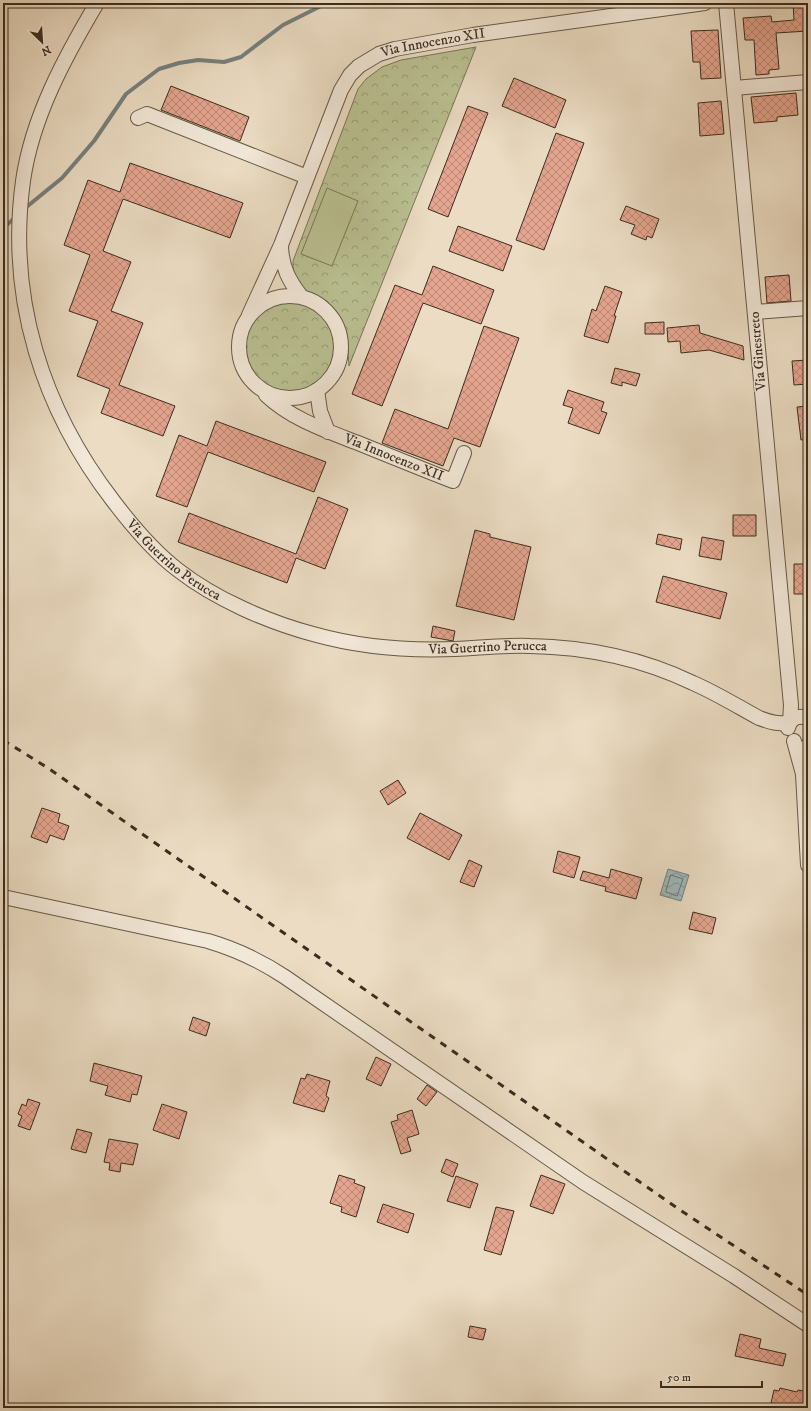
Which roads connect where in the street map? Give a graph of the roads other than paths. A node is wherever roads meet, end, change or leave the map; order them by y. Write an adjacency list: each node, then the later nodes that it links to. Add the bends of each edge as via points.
1 (97, 3): 18 (street, Via Guerrino Perucca, via 57,78 41,116 28,159 21,202 21,269 26,315 40,367 56,407 81,455 111,499 146,541 183,574 226,600 296,629 355,644 395,648 529,646 599,653 644,663 695,683)
2 (705, 3): 7 (street, Via Innocenzo XII, via 464,36 405,46 379,54 359,66 345,81)
3 (726, 3): 5 (street, Via Ginestreto)
4 (808, 82): 5 (street)
5 (734, 88): 11 (street, Via Ginestreto)
6 (138, 118): 7 (street, via 147,114)
7 (307, 177): 8 (street, Via Innocenzo XII)
8 (281, 244): 9 (street, Via Innocenzo XII, via 285,272); 12 (street, Via Innocenzo XII)
9 (301, 296): 12 (street, Via Innocenzo XII, via 286,295 272,298); 14 (street, Via Innocenzo XII, via 316,302 328,312 337,326 341,342 336,370)
10 (808, 308): 11 (street)
11 (755, 312): 17 (street, Via Ginestreto)
12 (249, 315): 13 (street, Via Innocenzo XII, via 241,329 238,344 240,360 246,374)
13 (260, 389): 14 (street, Via Innocenzo XII, via 274,396 289,398 304,396); 15 (street, Via Innocenzo XII, via 284,410)
14 (317, 390): 15 (street, Via Innocenzo XII, via 320,411)
15 (328, 432): 16 (street, Via Innocenzo XII, via 453,481)
16 (464, 453)
17 (790, 698): 19 (street, via 795,708); 20 (street, Via Ginestreto)
18 (759, 718): 20 (street, Via Guerrino Perucca, via 778,724); 21 (street, Via Guerrino Perucca)
19 (807, 718): 20 (street, Via Guerrino Perucca, via 796,717)
20 (790, 722): 21 (street, Via Ginestreto, via 787,730)
21 (792, 740): 22 (street, via 802,743); 24 (street)
22 (808, 741)
23 (808, 745): 24 (street)
24 (802, 774): 25 (street)
25 (808, 865)
26 (8, 898): 27 (street, via 208,941 268,966 582,1182)
27 (808, 1325)

